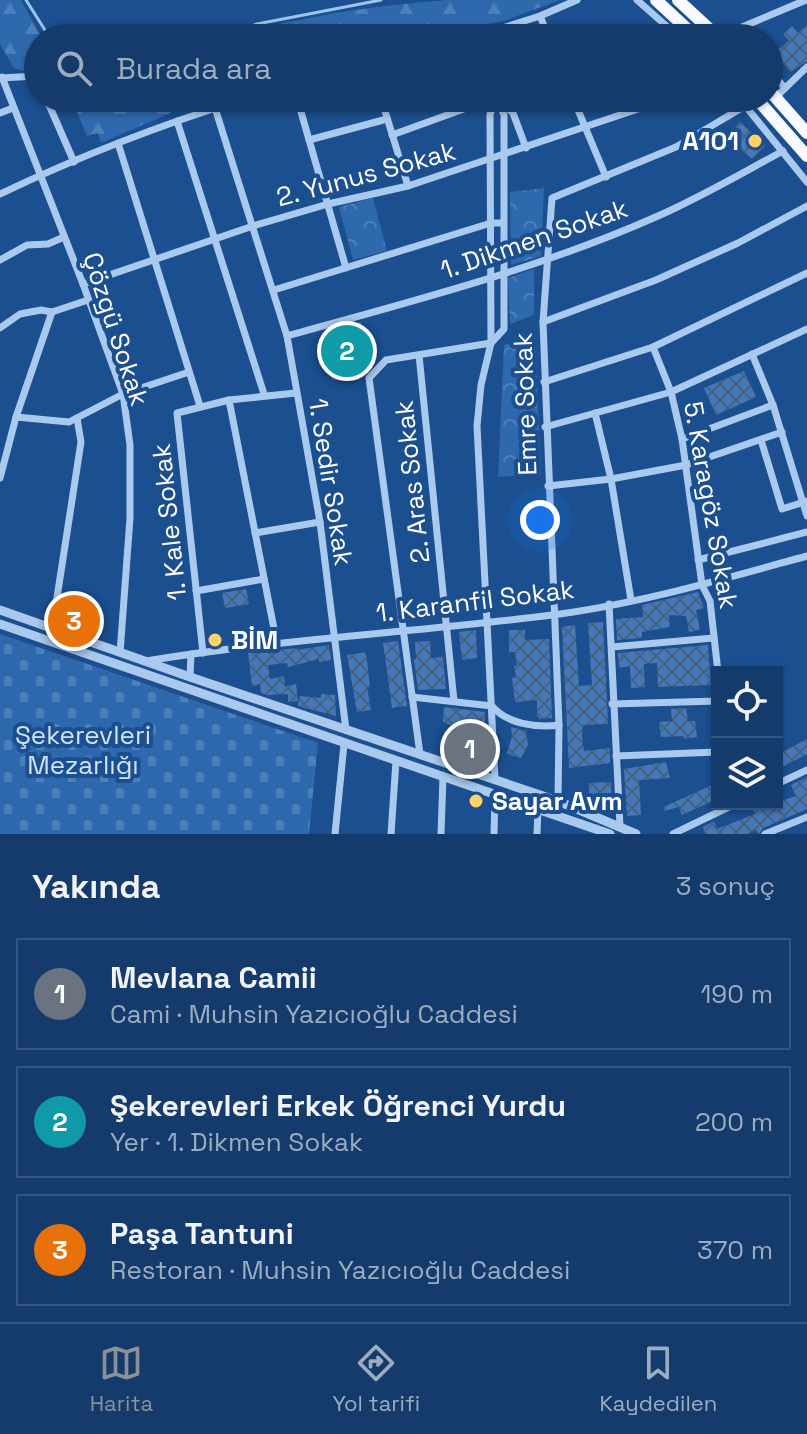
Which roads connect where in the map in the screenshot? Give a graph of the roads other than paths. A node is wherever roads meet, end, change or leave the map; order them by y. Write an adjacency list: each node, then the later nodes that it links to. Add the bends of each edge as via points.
1 (637, 0): 9 (street)
2 (656, 0): 10 (highway)
3 (678, 0): 11 (highway)
4 (806, 0): 12 (street)
5 (573, 1): 6 (street)
6 (540, 16): 7 (street); 8 (street)
7 (519, 24)
8 (543, 24)
9 (664, 24)
10 (682, 24)
11 (704, 24)
12 (749, 24)
13 (807, 67): 16 (street)
14 (1, 77): 15 (street); 18 (street, Çözgü Sokak)
15 (24, 77)
16 (783, 86)
17 (783, 99): 37 (highway)
18 (13, 108): 33 (street); 47 (street, Çözgü Sokak)
19 (52, 112): 46 (street)
20 (203, 112): 35 (street)
21 (216, 112): 56 (street, 1. Sedir Sokak)
22 (301, 112): 39 (street)
23 (385, 112): 34 (street)
24 (457, 112): 38 (street)
25 (491, 112): 45 (street)
26 (503, 112): 43 (street)
27 (512, 112): 41 (street)
28 (579, 112): 36 (street)
29 (629, 112): 36 (street, 2. Yunus Sokak)
30 (734, 112): 48 (street, via 676,147)
31 (757, 112): 42 (street)
32 (761, 112): 44 (highway)
33 (0, 113)
34 (387, 119): 38 (street); 39 (street)
35 (177, 121): 40 (street); 58 (street)
36 (585, 127): 41 (street, 2. Yunus Sokak); 48 (street)
37 (807, 133)
38 (392, 135): 50 (street)
39 (309, 140): 52 (street)
40 (118, 143): 46 (street); 61 (street)
41 (526, 148): 43 (street, 2. Yunus Sokak)
42 (783, 151): 49 (street); 59 (street, 1. Dikmen Sokak, via 659,216)
43 (503, 156): 45 (street, 2. Yunus Sokak); 55 (street)
44 (807, 156)
45 (489, 161): 50 (street, 2. Yunus Sokak); 54 (street)
46 (74, 162): 47 (street)
47 (39, 175): 51 (street); 57 (street, Çözgü Sokak)
48 (606, 177): 59 (street, Emre Sokak, via 552,198)
49 (807, 182)
50 (408, 186): 52 (street, 2. Yunus Sokak)
51 (0, 194)
52 (328, 204): 56 (street, 2. Yunus Sokak); 62 (street)
53 (807, 206): 70 (street, via 656,280)
54 (491, 223): 55 (street); 62 (street); 65 (street)
55 (503, 223): 63 (street)
56 (253, 226): 58 (street, 2. Yunus Sokak); 67 (street, 1. Sedir Sokak)
57 (64, 237): 60 (street, via 27,245); 66 (street, Çözgü Sokak)
58 (214, 239): 61 (street, 2. Yunus Sokak); 83 (street)
59 (546, 259): 63 (street, 1. Dikmen Sokak); 70 (street, Emre Sokak)
60 (0, 260)
61 (155, 261): 66 (street, 2. Yunus Sokak); 78 (street)
62 (346, 268): 67 (street)
63 (504, 274): 65 (street, 1. Dikmen Sokak); 74 (street, via 504,329)
64 (806, 277): 75 (street)
65 (490, 278): 73 (street, 1. Dikmen Sokak); 74 (street)
66 (83, 284): 68 (street, Çözgü Sokak)
67 (274, 290): 73 (street, 1. Sedir Sokak)
68 (88, 300): 69 (street); 82 (street, Çözgü Sokak)
69 (52, 312): 71 (street, via 20,314); 88 (street)
70 (543, 322): 79 (street, Emre Sokak)
71 (0, 328)
72 (807, 329): 76 (street)
73 (287, 336): 81 (street, 1. Sedir Sokak)
74 (491, 343): 77 (street); 112 (street, via 477,426)
75 (653, 347): 79 (street); 80 (street, 5. Karagöz Sokak)
76 (752, 354): 80 (street); 85 (street)
77 (419, 355): 114 (street, 2. Aras Sokak); 116 (street, via 386,360 369,378)
78 (189, 372): 82 (street); 86 (street)
79 (544, 382): 90 (street, Emre Sokak)
80 (671, 392): 87 (street); 92 (street, 5. Karagöz Sokak)
81 (296, 393): 83 (street); 100 (street, 1. Sedir Sokak)
82 (123, 394): 89 (street); 121 (street, Çözgü Sokak, via 130,445 130,518)
83 (264, 394): 84 (street)
84 (229, 400): 86 (street); 102 (street)
85 (773, 405): 91 (street); 92 (street)
86 (200, 406): 107 (street, 1. Kale Sokak, via 177,413)
87 (595, 413): 90 (street); 96 (street)
88 (16, 417): 89 (street, via 69,422); 95 (street)
89 (77, 418): 115 (street, via 81,442)
90 (545, 427): 97 (street, Emre Sokak)
91 (782, 432): 93 (street); 98 (street)
92 (682, 439): 94 (street, 5. Karagöz Sokak)
93 (761, 440): 94 (street); 98 (street, via 782,509)
94 (686, 465): 96 (street); 104 (street, 5. Karagöz Sokak)
95 (0, 478)
96 (611, 479): 97 (street); 108 (street)
97 (548, 486): 111 (street, Emre Sokak)
98 (804, 502): 99 (street)
99 (807, 516)
100 (320, 522): 102 (street); 117 (street, 1. Sedir Sokak)
101 (807, 532): 104 (street)
102 (255, 533): 105 (street)
103 (807, 556): 106 (street, 1. Karanfil Sokak)
104 (698, 560): 106 (street, 5. Karagöz Sokak)
105 (264, 579): 107 (street); 119 (street)
106 (702, 585): 108 (street, 1. Karanfil Sokak); 118 (street, 5. Karagöz Sokak, via 710,601)
107 (196, 591): 122 (street, 1. Kale Sokak)
108 (631, 600): 109 (street, 1. Karanfil Sokak)
109 (609, 604): 111 (street, 1. Karanfil Sokak); 120 (street)
110 (0, 610): 115 (street)
111 (554, 615): 112 (street, 1. Karanfil Sokak); 133 (street, Emre Sokak)
112 (488, 621): 114 (street, 1. Karanfil Sokak); 132 (street)
113 (0, 624): 126 (street)
114 (447, 626): 116 (street, 1. Karanfil Sokak); 129 (street, 2. Aras Sokak)
115 (52, 630): 121 (street)
116 (403, 630): 117 (street, 1. Karanfil Sokak); 128 (street)
117 (334, 637): 119 (street, 1. Karanfil Sokak); 134 (street, 1. Sedir Sokak)
118 (713, 638): 120 (street); 125 (street, 5. Karagöz Sokak)
119 (277, 644): 122 (street, 1. Karanfil Sokak)
120 (612, 647): 131 (street)
121 (120, 653): 124 (street)
122 (203, 653): 123 (street, 1. Karanfil Sokak)
123 (191, 654): 124 (street, 1. Karanfil Sokak); 127 (street)
124 (144, 662): 126 (street); 127 (street)
125 (717, 666)
126 (140, 673): 135 (street)
127 (190, 677): 134 (street)
128 (412, 697): 129 (street); 137 (street)
129 (454, 701): 132 (street)
130 (711, 701): 131 (street)
131 (612, 704): 138 (street)
132 (492, 706): 133 (street, via 501,717 540,727); 142 (street)
133 (559, 725): 145 (street, Emre Sokak)
134 (346, 730): 135 (street); 137 (street)
135 (344, 744): 139 (street); 150 (street)
136 (711, 752): 138 (street)
137 (420, 754): 142 (street)
138 (616, 756): 149 (street)
139 (396, 761): 141 (street); 151 (street)
140 (807, 770): 143 (street)
141 (443, 777): 144 (street); 152 (street)
142 (495, 779): 144 (street); 145 (street)
143 (783, 781)
144 (495, 794): 146 (street); 153 (street)
145 (558, 801): 149 (street)
146 (538, 808): 154 (street); 155 (street)
147 (723, 810): 157 (street)
148 (807, 817): 158 (street)
149 (620, 826): 156 (street)
150 (335, 834)
151 (391, 834)
152 (441, 834)
153 (494, 834)
154 (537, 834)
155 (610, 834)
156 (636, 834)
157 (673, 834)
158 (765, 834)

